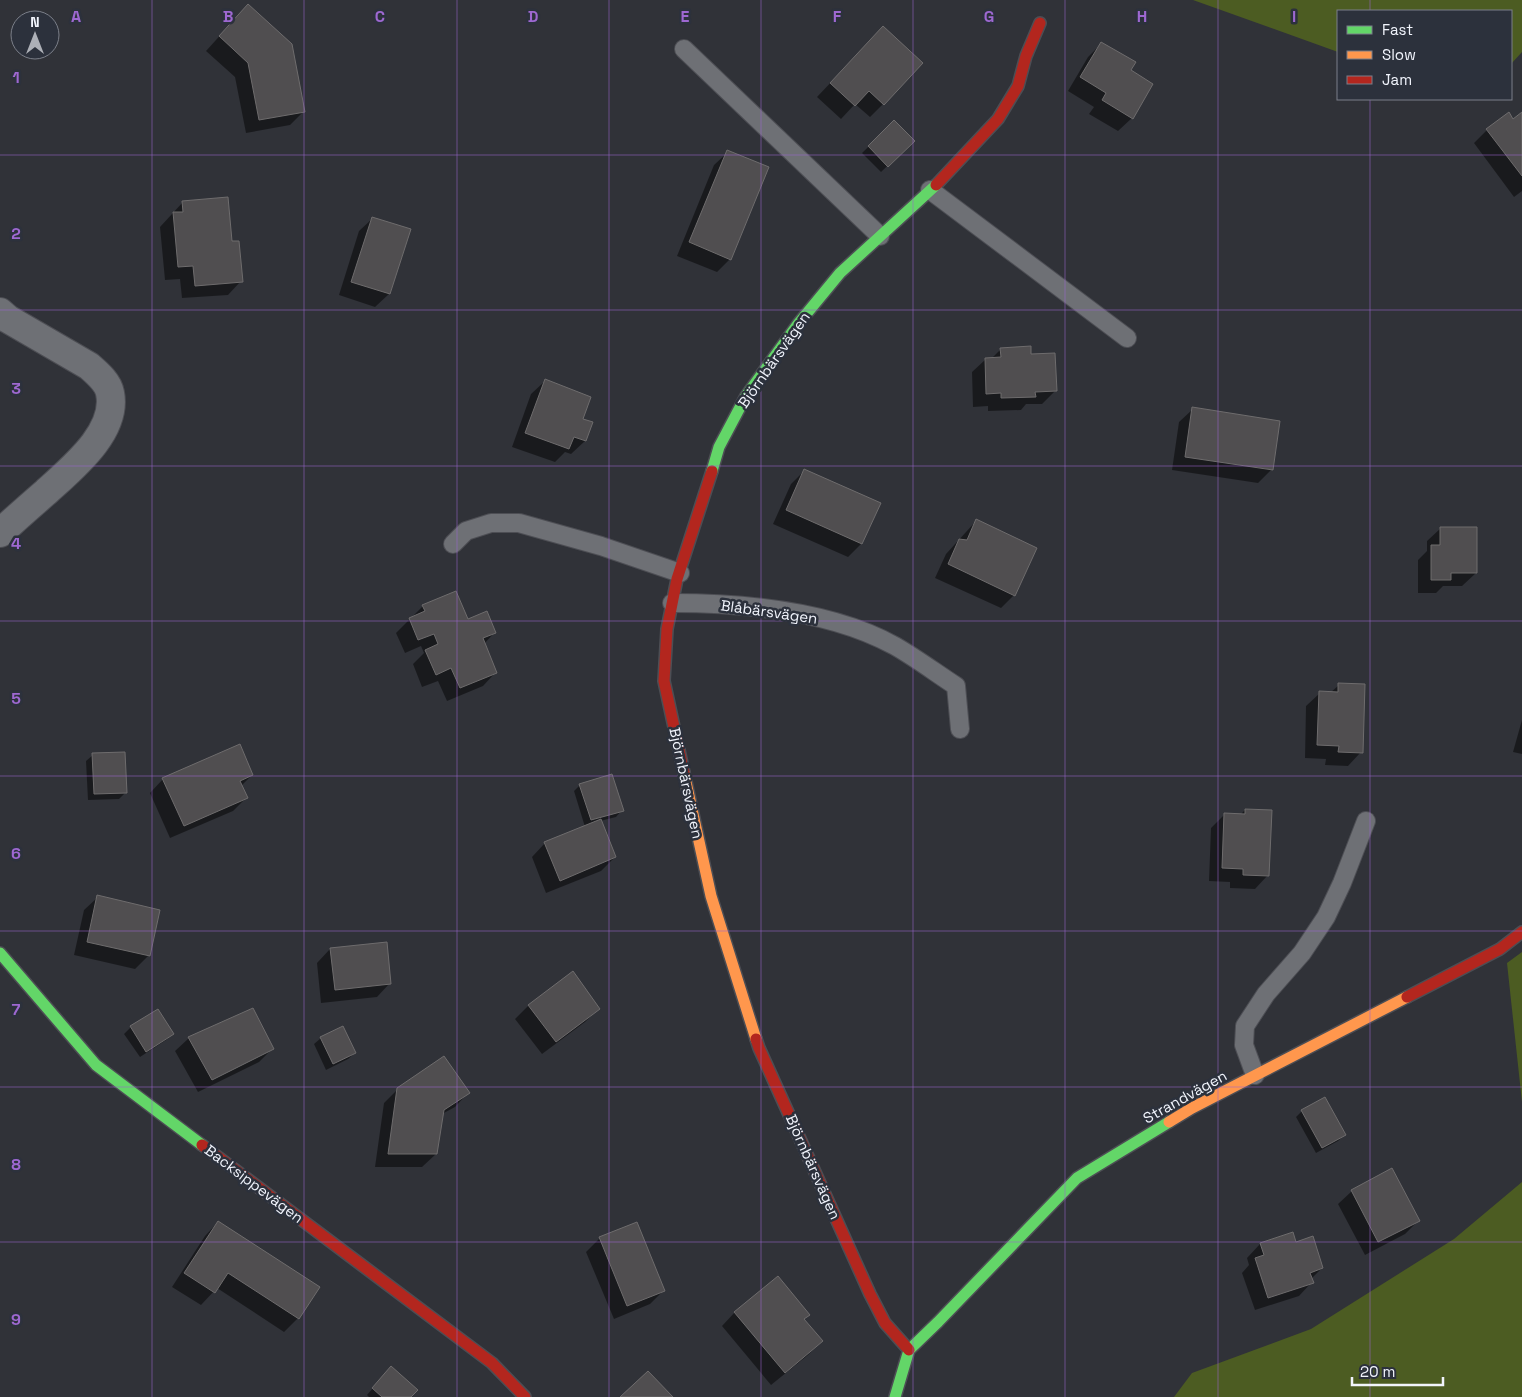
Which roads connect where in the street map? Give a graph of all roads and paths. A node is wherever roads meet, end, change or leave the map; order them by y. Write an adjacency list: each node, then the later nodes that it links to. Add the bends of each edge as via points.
1 (1040, 23): 3 (street, Björnbärsvägen, via 1018,86 998,119)
2 (684, 49): 4 (lane)
3 (930, 190): 4 (street, Björnbärsvägen); 6 (lane)
4 (880, 236): 9 (street, Björnbärsvägen, via 840,273 746,396 719,447)
5 (0, 312): 7 (street, via 96,372 110,393 110,409 104,427 74,467)
6 (1127, 338)
7 (0, 533)
8 (452, 544): 9 (lane, via 466,531 491,523 519,523 602,546)
9 (680, 573): 10 (street, Björnbärsvägen)
10 (672, 603): 11 (lane, Blåbärsvägen, via 708,603 782,611 822,618 862,631 895,646 956,686); 16 (street, Björnbärsvägen, via 664,681 711,896 763,1057 870,1294 885,1323)
11 (960, 728)
12 (1366, 821): 15 (lane, via 1326,917 1302,953 1266,994 1246,1026 1244,1045)
13 (1522, 932): 15 (street, Strandvägen, via 1500,949)
14 (0, 953): 17 (street, Backsippevägen, via 96,1065 492,1363)
15 (1255, 1075): 16 (street, Strandvägen, via 1192,1108 1076,1178)
16 (909, 1350): 18 (street)
17 (524, 1397)
18 (894, 1397)

